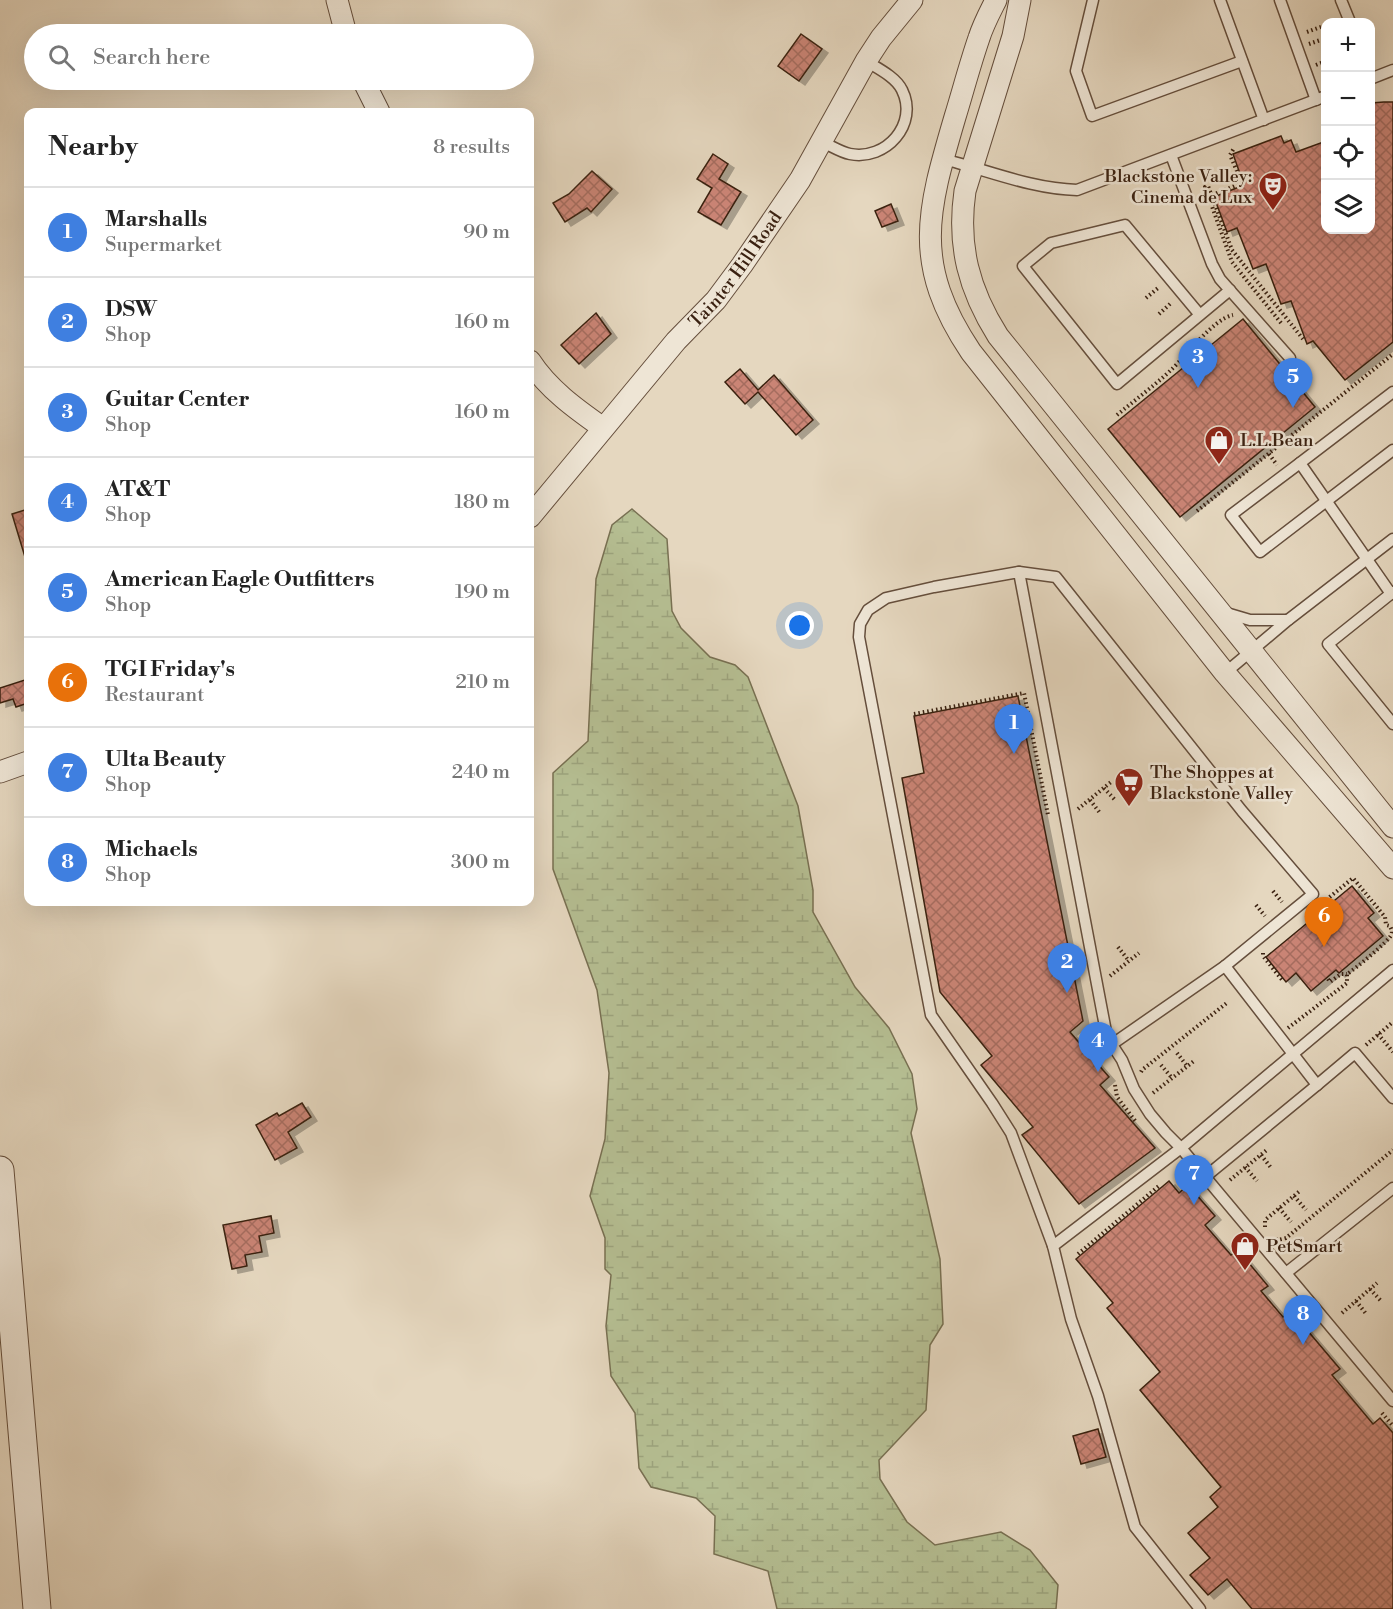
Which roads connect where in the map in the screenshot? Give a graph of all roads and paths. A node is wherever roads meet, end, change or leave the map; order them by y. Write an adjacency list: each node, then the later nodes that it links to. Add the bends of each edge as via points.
1 (337, 0): 10 (street)
2 (912, 0): 14 (street, Tainter Hill Road)
3 (996, 0): 24 (street, via 979,36)
4 (1020, 0): 25 (street)
5 (1093, 0): 13 (lane, via 1076,72 1092,116)
6 (1220, 0): 13 (lane)
7 (1280, 0): 12 (lane)
8 (1341, 0): 9 (lane)
9 (1348, 18)
10 (343, 24)
11 (1321, 27): 12 (path)
12 (1293, 37): 18 (lane)
13 (1242, 61): 20 (lane)
14 (866, 62): 21 (street, Tainter Hill Road); 21 (lane, via 902,89 906,107 903,129 889,146 871,154 850,154)
15 (1393, 70): 16 (lane)
16 (1375, 77)
17 (368, 90): 19 (street)
18 (1321, 98): 20 (lane)
19 (377, 108)
20 (1264, 120): 23 (lane)
21 (820, 141): 41 (street, Tainter Hill Road, via 780,211 716,300)
22 (1242, 145): 26 (path, via 1233,148 1230,155 1242,183)
23 (1171, 155): 25 (lane, via 1077,190 1059,190); 28 (lane, via 1212,264)
24 (943, 159): 25 (lane); 54 (street, via 929,237 935,278 954,326)
25 (973, 167): 51 (street, via 965,191 962,233 982,311 998,336)
26 (1212, 195): 34 (path, via 1205,187 1232,262); 35 (path, via 1232,250)
27 (1158, 288): 29 (path)
28 (1230, 290): 32 (lane); 37 (lane)
29 (1146, 298)
30 (1171, 303): 31 (path)
31 (1159, 314)
32 (1200, 315): 32 (lane, via 1117,384 1023,266 1051,243 1125,225)
33 (1240, 315): 40 (path, via 1223,320)
34 (1283, 324)
35 (1303, 339)
36 (1393, 354): 46 (path)
37 (1290, 358)
38 (534, 366): 41 (street, via 551,387)
39 (1393, 392): 43 (lane)
40 (1117, 415)
41 (603, 428): 45 (street, Tainter Hill Road)
42 (1393, 450): 44 (lane)
43 (1300, 463): 44 (lane); 44 (lane, via 1231,515 1260,552)
44 (1326, 501): 48 (lane)
45 (534, 512)
46 (1197, 512)
47 (1393, 539): 48 (lane)
48 (1367, 560): 50 (lane); 52 (lane)
49 (1019, 572): 73 (lane, via 1056,577 1313,894); 83 (lane); 117 (lane, via 886,598 868,610 860,624 859,637 931,1015 1011,1133)
50 (1392, 593): 56 (lane, via 1328,644)
51 (1221, 611): 52 (lane, via 1250,620); 53 (street)
52 (1287, 620): 53 (lane)
53 (1253, 651): 54 (lane); 66 (street)
54 (1226, 673): 67 (street)
55 (914, 714): 65 (path, via 1024,693)
56 (1393, 724)
57 (24, 763): 58 (street)
58 (0, 772)
59 (1111, 782): 60 (path)
60 (1104, 788): 61 (path); 62 (path)
61 (1090, 800): 63 (path); 64 (path)
62 (1116, 801)
63 (1076, 811)
64 (1100, 813)
65 (1050, 826)
66 (1393, 827)
67 (1393, 868)
68 (1324, 901): 76 (path, via 1353,878 1392,930 1391,937)
69 (1118, 947): 72 (path)
70 (1264, 951): 78 (path, via 1263,956)
71 (1139, 953): 72 (path)
72 (1129, 961): 74 (path, via 1110,976)
73 (1226, 966): 82 (lane); 83 (lane)
74 (1106, 970)
75 (1393, 970): 87 (lane)
76 (1347, 974): 77 (path, via 1330,982); 82 (path, via 1347,983)
77 (1328, 979)
78 (1283, 981)
79 (1228, 1002): 91 (path, via 1142,1070)
80 (1393, 1022): 81 (path)
81 (1378, 1034): 84 (path); 85 (path)
82 (1277, 1036): 87 (lane)
83 (1111, 1045): 98 (lane, via 1150,1114)
84 (1363, 1047)
85 (1393, 1052)
86 (1177, 1053): 90 (path)
87 (1292, 1055): 94 (lane); 98 (lane)
88 (1194, 1060): 90 (path)
89 (1161, 1065): 92 (path)
90 (1187, 1066): 92 (path)
91 (1141, 1075)
92 (1172, 1078): 95 (path, via 1153,1093)
93 (1114, 1079): 97 (path, via 1118,1097)
94 (1317, 1085): 96 (lane, via 1355,1053); 105 (lane)
95 (1148, 1089)
96 (1393, 1098)
97 (1140, 1127)
98 (1181, 1148): 105 (lane); 117 (lane)
99 (1268, 1149): 101 (path)
100 (1393, 1150): 116 (path)
101 (1261, 1155): 102 (path); 103 (path)
102 (1245, 1167): 106 (path); 107 (path)
103 (1272, 1169)
104 (0, 1170): 129 (street)
105 (1204, 1177): 119 (lane)
106 (1230, 1180)
107 (1257, 1181)
108 (1164, 1182): 118 (path)
109 (1393, 1188): 119 (lane)
110 (1301, 1190): 111 (path)
111 (1294, 1196): 112 (path); 113 (path)
112 (1279, 1208): 114 (path); 115 (path)
113 (1306, 1210)
114 (1265, 1220)
115 (1291, 1222)
116 (1286, 1238)
117 (1053, 1246): 130 (lane, via 1071,1319 1098,1396 1135,1527)
118 (1078, 1254)
119 (1286, 1273): 126 (lane)
120 (1377, 1283): 121 (path)
121 (1370, 1289): 122 (path); 123 (path)
122 (1356, 1301): 124 (path); 125 (path)
123 (1382, 1302)
124 (1342, 1313)
125 (1367, 1316)
126 (1393, 1401)
127 (1376, 1405): 128 (path)
128 (1393, 1426)
129 (37, 1609)
130 (1200, 1609)

